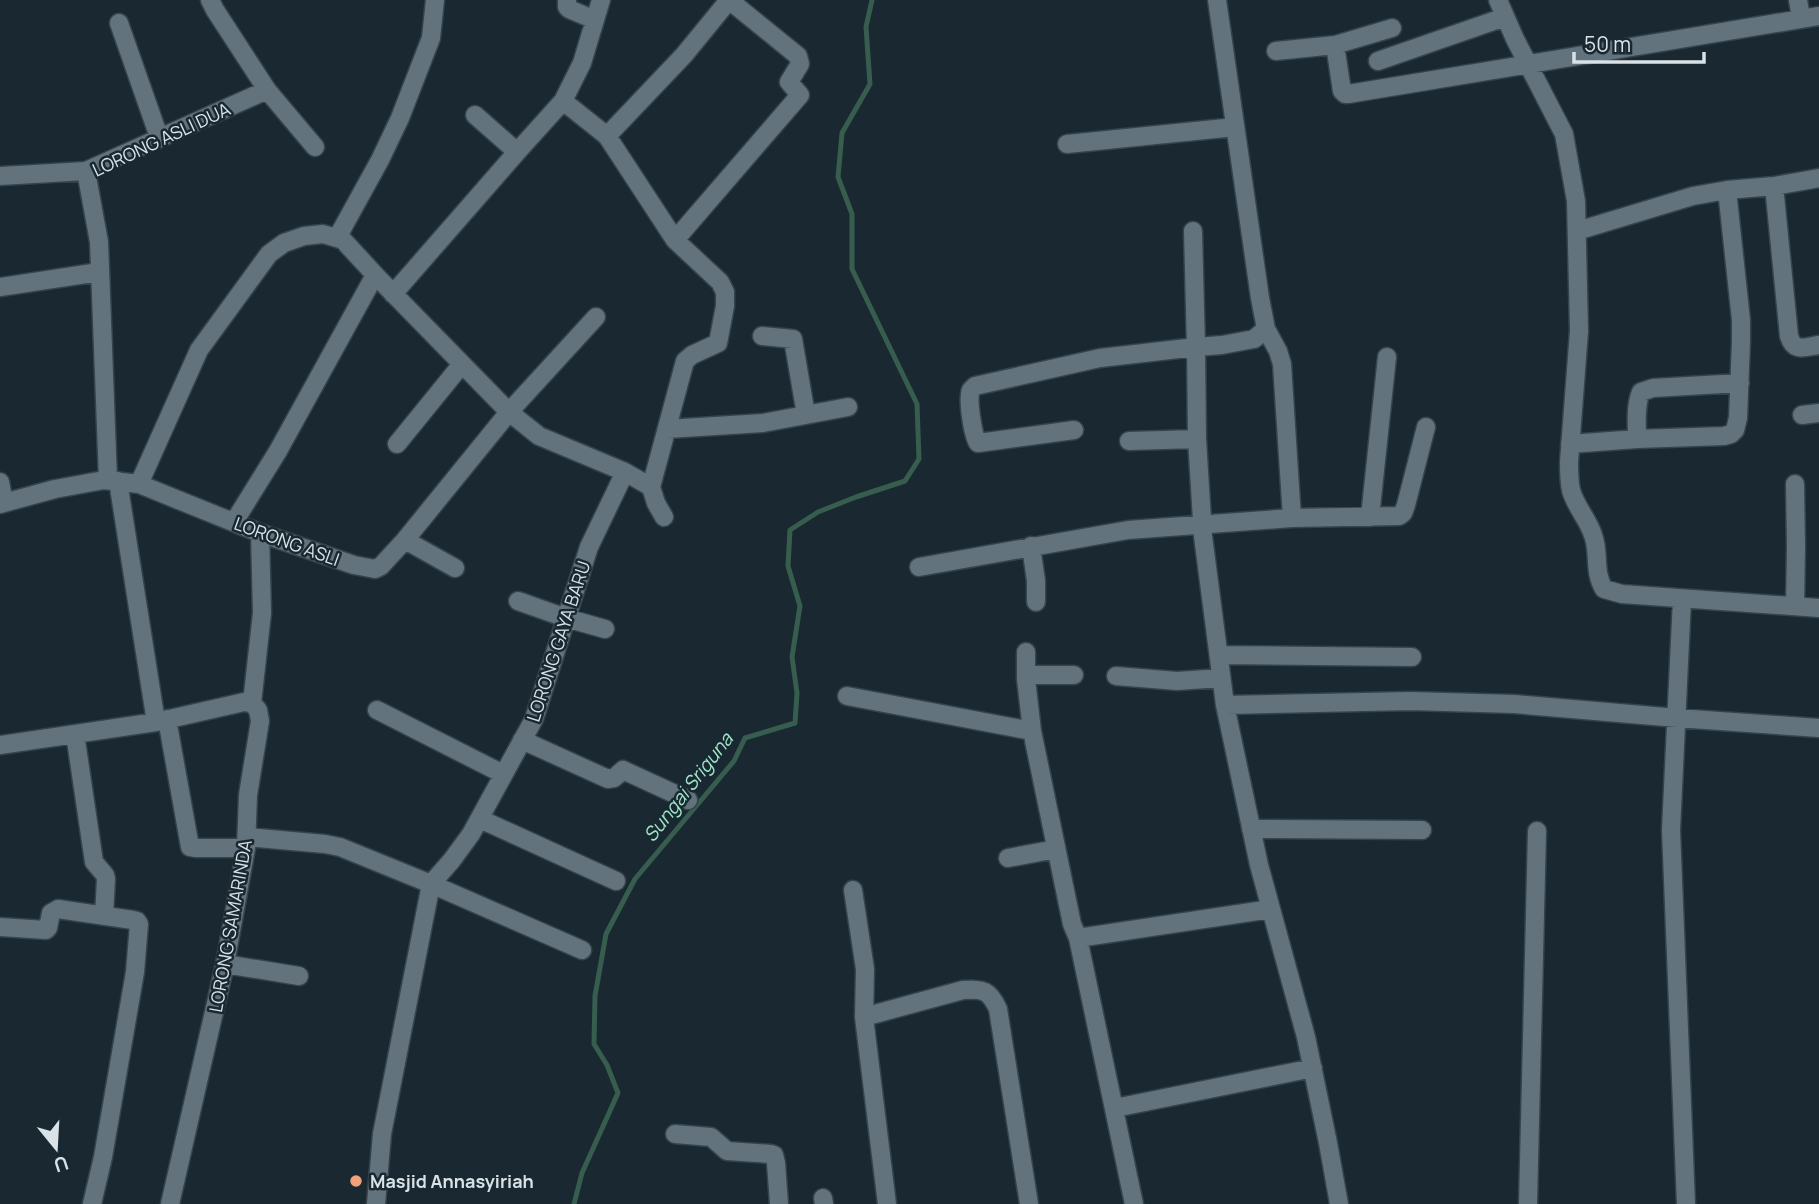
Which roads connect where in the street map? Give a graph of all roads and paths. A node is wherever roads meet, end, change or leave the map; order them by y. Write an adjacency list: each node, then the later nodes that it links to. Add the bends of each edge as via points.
1 (210, 0): 18 (street)
2 (435, 0): 34 (street, via 431,38 400,118)
3 (567, 0): 11 (street, via 569,9)
4 (601, 0): 11 (street)
5 (729, 0): 22 (street); 35 (street, via 800,58 789,82 800,95)
6 (1217, 0): 21 (street)
7 (1498, 0): 9 (street)
8 (1798, 0): 10 (street)
9 (1505, 17): 16 (street); 17 (street)
10 (1810, 17): 17 (street)
11 (595, 20): 19 (street, via 582,63)
12 (119, 23): 23 (street)
13 (1392, 28): 14 (street)
14 (1335, 45): 15 (street); 17 (street, via 1345,94)
15 (1276, 51)
16 (1378, 61)
17 (1529, 65): 32 (street, via 1564,134)
18 (267, 90): 23 (street, LORONG ASLI DUA); 25 (street)
19 (563, 102): 22 (street); 26 (street)
20 (475, 115): 26 (street)
21 (1235, 127): 24 (street); 41 (street)
22 (607, 136): 35 (street)
23 (159, 137): 27 (street, LORONG ASLI DUA)
24 (1067, 144)
25 (315, 147)
26 (517, 152): 39 (street)
27 (86, 171): 28 (street); 36 (street, LORONG ASLI DUA, via 99,242)
28 (0, 176)
29 (1819, 178): 30 (street)
30 (1774, 186): 31 (street); 43 (street, via 1791,344)
31 (1727, 190): 32 (street); 47 (street, via 1741,320)
32 (1577, 230): 58 (street, via 1579,331)
33 (1193, 231): 44 (street)
34 (337, 238): 37 (street); 62 (street, via 304,236 269,254 199,350)
35 (675, 240): 52 (street, via 720,282 725,306 718,343 685,361)
36 (99, 272): 38 (street); 60 (street, LORONG ASLI DUA)
37 (375, 275): 39 (street); 69 (street)
38 (0, 287)
39 (393, 293): 46 (street)
40 (596, 317): 49 (street, LORONG ASLI)
41 (1266, 329): 44 (street, via 1254,338); 68 (street, via 1282,364)
42 (762, 336): 50 (street, via 793,340)
43 (1819, 345)
44 (1196, 348): 53 (street, via 1100,358 975,386 970,393 978,443); 54 (street)
45 (1387, 357): 67 (street)
46 (462, 364): 49 (street); 57 (street)
47 (1740, 383): 55 (street, via 1738,418 1731,433); 55 (street, via 1641,392)
48 (848, 407): 50 (street)
49 (509, 412): 59 (street, via 539,436); 72 (street, LORONG ASLI)
50 (806, 415): 52 (street, via 763,424)
51 (1426, 427): 67 (street, via 1403,513)
52 (667, 429): 64 (street)
53 (1074, 430)
54 (1197, 439): 56 (street); 70 (street)
55 (1637, 439): 58 (street)
56 (1129, 441)
57 (397, 444)
58 (1570, 444): 76 (street, via 1571,489 1593,535 1598,579 1604,589)
59 (625, 472): 64 (street); 81 (street, LORONG GAYA BARU, via 589,547)
60 (113, 481): 62 (street, LORONG ASLI); 65 (street, LORONG ASLI, via 55,489); 95 (street, LORONG ASLI DUA)
61 (0, 482): 65 (street)
62 (139, 484): 69 (street, LORONG ASLI)
63 (1795, 484): 79 (street)
64 (651, 487): 66 (street)
65 (2, 504)
66 (664, 517)
67 (1370, 517): 68 (street)
68 (1292, 518): 70 (street)
69 (234, 522): 71 (street, LORONG ASLI)
70 (1202, 524): 73 (street); 84 (street)
71 (260, 533): 72 (street, LORONG ASLI, via 375,569); 91 (street, LORONG SAMARINDA, via 262,613)
72 (405, 540): 75 (street)
73 (1031, 546): 74 (street); 78 (street)
74 (919, 567)
75 (455, 568)
76 (1682, 599): 79 (street); 94 (street)
77 (518, 601): 81 (street)
78 (1036, 602)
79 (1795, 606): 80 (street)
80 (1819, 608)
81 (566, 618): 82 (street); 99 (street, LORONG GAYA BARU, via 534,719)
82 (605, 629)
83 (1027, 652): 86 (street)
84 (1219, 655): 85 (street); 89 (street)
85 (1412, 657)
86 (1026, 675): 87 (street); 97 (street)
87 (1074, 675)
88 (1116, 676): 89 (street, via 1177,681)
89 (1221, 678): 92 (street)
90 (847, 696): 97 (street)
91 (252, 703): 95 (street); 107 (street, LORONG SAMARINDA, via 260,721 248,794)
92 (1225, 705): 94 (street, via 1424,701); 104 (street)
93 (377, 710): 101 (street)
94 (1676, 718): 96 (street); 133 (street, via 1671,843)
95 (162, 721): 98 (street); 107 (street, LORONG ASLI DUA, via 190,847)
96 (1819, 728)
97 (1032, 731): 108 (street)
98 (75, 734): 100 (street); 114 (street, via 94,862 106,879)
99 (522, 740): 101 (street, LORONG GAYA BARU); 102 (street, via 608,779 623,770)
100 (0, 746)
101 (503, 774): 103 (street, LORONG GAYA BARU)
102 (688, 800)
103 (480, 819): 110 (street); 111 (street, LORONG GAYA BARU)
104 (1251, 830): 105 (street); 113 (street)
105 (1422, 830)
106 (1537, 831): 132 (street)
107 (246, 842): 111 (street, via 340,847); 118 (street, LORONG SAMARINDA)
108 (1056, 849): 109 (street); 116 (street)
109 (1008, 858)
110 (615, 881)
111 (431, 884): 117 (street); 126 (street, LORONG GAYA BARU, via 382,1133)
112 (853, 890): 120 (street, via 865,969)
113 (1271, 909): 116 (street); 121 (street)
114 (104, 916): 115 (street, via 58,909 51,913 46,930); 124 (street, via 139,924 135,972)
115 (0, 927)
116 (1078, 938): 122 (street)
117 (582, 950)
118 (225, 964): 119 (street); 125 (street, LORONG SAMARINDA)
119 (299, 976)
120 (864, 1017): 128 (street); 129 (street, via 963,990 986,991 993,998)
121 (1313, 1068): 122 (street); 131 (street)
122 (1115, 1108): 130 (street)
123 (675, 1134): 127 (street, via 712,1136 727,1151 774,1156)
124 (92, 1204)
125 (170, 1204)
126 (376, 1204)
127 (779, 1204)
128 (887, 1204)
129 (1029, 1204)
130 (1134, 1204)
131 (1339, 1204)
132 (1528, 1204)
133 (1686, 1204)

